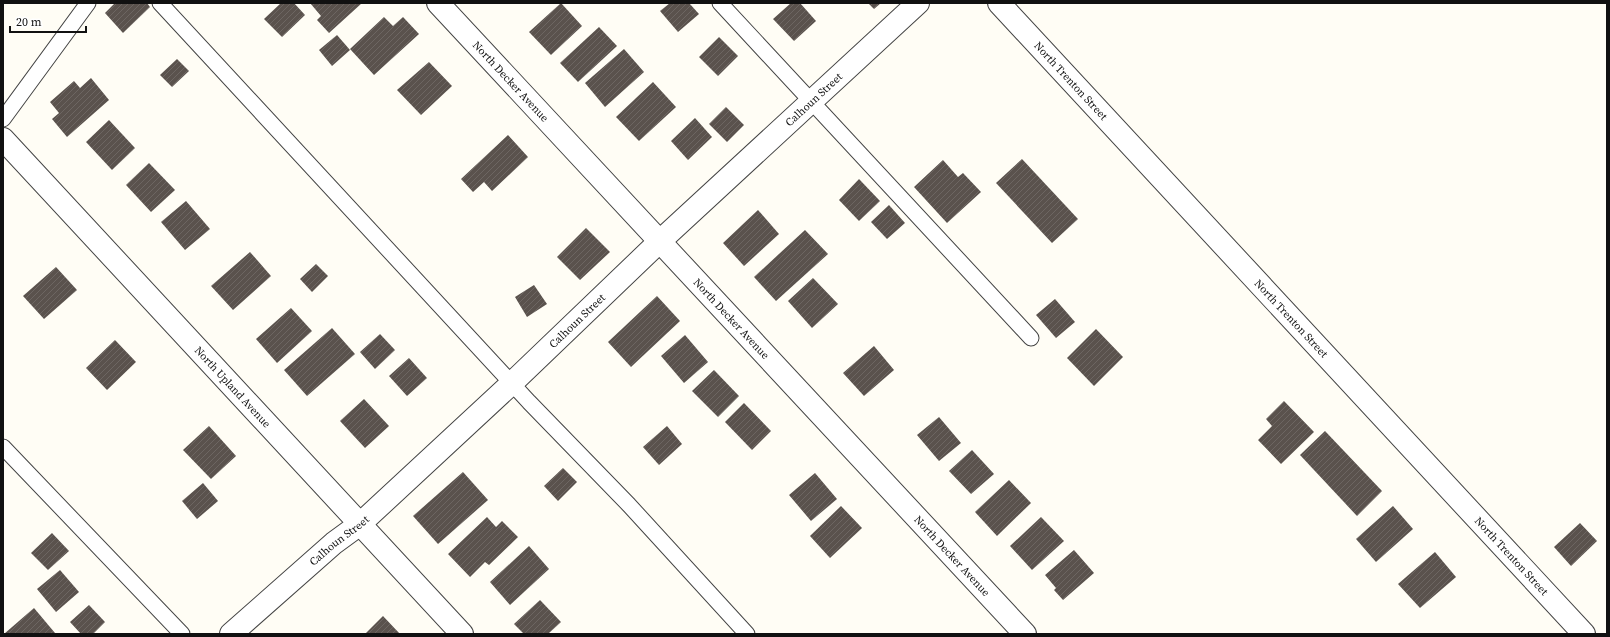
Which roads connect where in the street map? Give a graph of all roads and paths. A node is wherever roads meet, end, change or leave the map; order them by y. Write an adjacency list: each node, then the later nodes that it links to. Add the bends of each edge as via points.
1 (88, 3): 8 (lane)
2 (160, 3): 12 (lane)
3 (438, 3): 10 (street, North Decker Avenue)
4 (720, 3): 7 (lane)
5 (918, 3): 7 (street, Calhoun Street)
6 (999, 3): 20 (street, North Trenton Street)
7 (812, 102): 10 (street, Calhoun Street); 11 (lane)
8 (3, 119)
9 (3, 139): 14 (street, North Upland Avenue)
10 (659, 242): 12 (street, Calhoun Street); 19 (street, North Decker Avenue)
11 (1031, 338)
12 (512, 383): 14 (street, Calhoun Street); 18 (lane, via 629,505)
13 (3, 447): 15 (lane)
14 (360, 524): 16 (street, Calhoun Street, via 334,542); 17 (street, North Upland Avenue)
15 (182, 634)
16 (231, 634)
17 (462, 634)
18 (747, 634)
19 (1025, 634)
20 (1584, 634)

